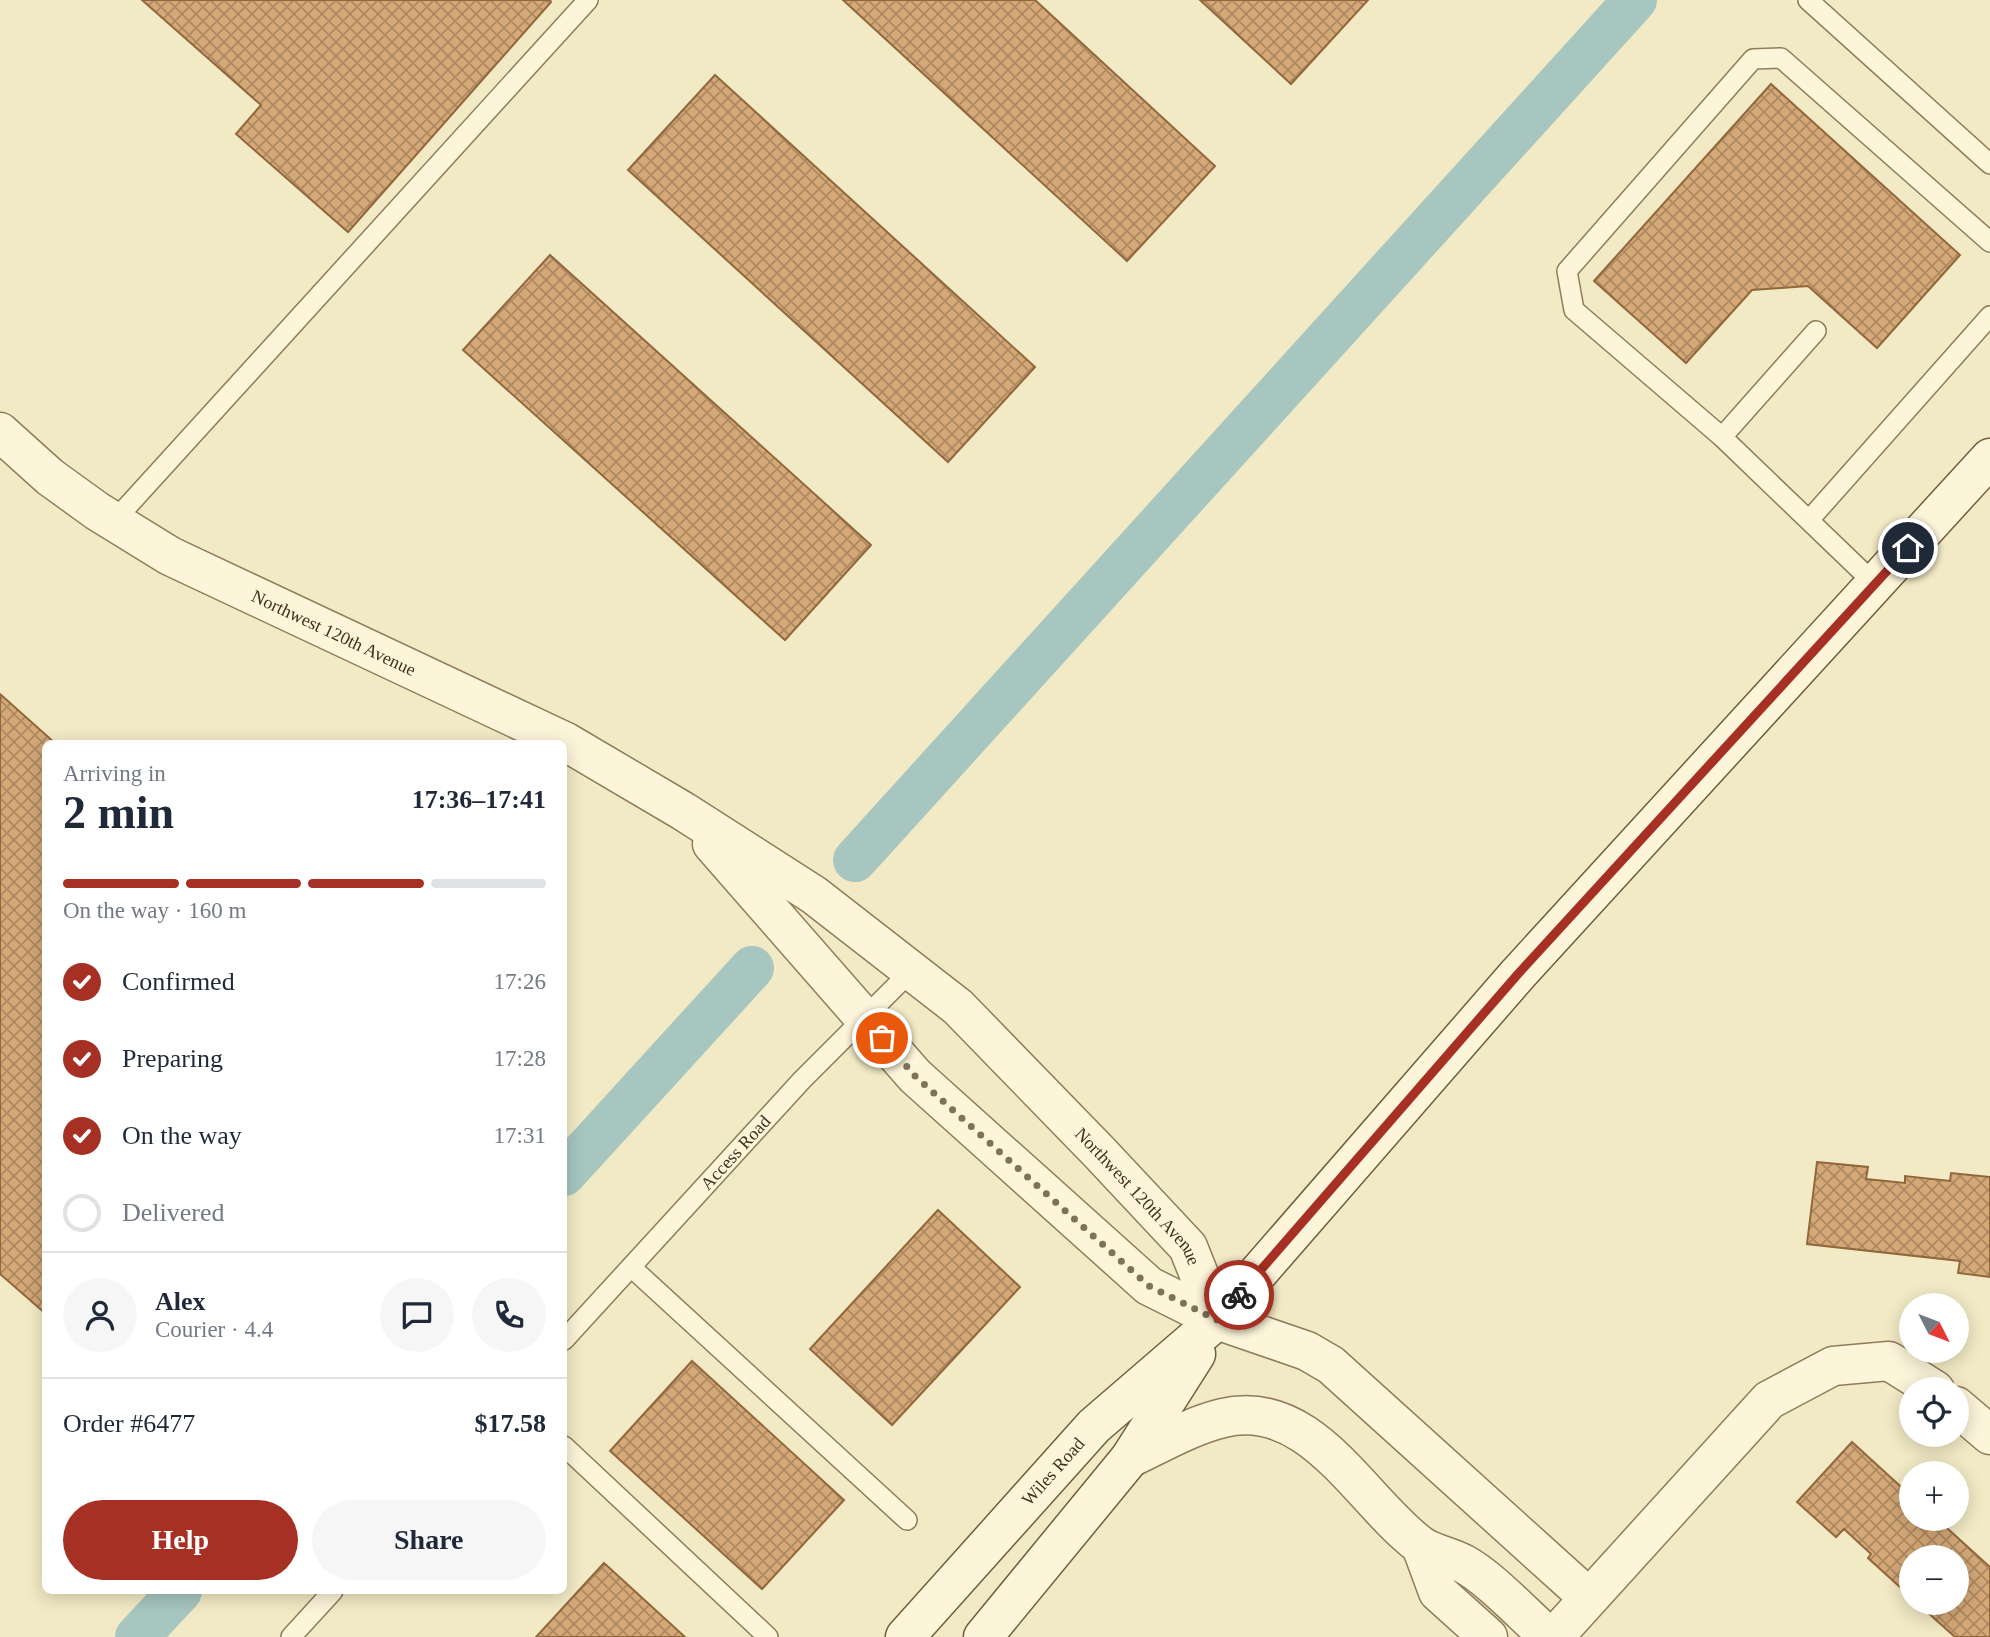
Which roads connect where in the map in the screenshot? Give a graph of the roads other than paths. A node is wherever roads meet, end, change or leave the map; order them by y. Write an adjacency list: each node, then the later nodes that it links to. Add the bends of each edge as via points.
1 (588, 0): 11 (lane)
2 (1808, 0): 3 (lane)
3 (1990, 164)
4 (1990, 242): 8 (lane, via 1781,58 1753,59 1567,271 1574,310)
5 (1990, 316): 10 (lane)
6 (1816, 331): 8 (lane)
7 (0, 432): 11 (street, Northwest 120th Avenue, via 50,477)
8 (1722, 438): 10 (lane)
9 (1990, 458): 12 (street, Wiles Road)
10 (1810, 520): 12 (lane)
11 (114, 521): 13 (street, Northwest 120th Avenue, via 170,556)
12 (1875, 584): 19 (street, Wiles Road, via 1518,974)
13 (562, 740)
14 (567, 743): 15 (street, Northwest 120th Avenue)
15 (683, 811): 16 (street, Northwest 120th Avenue, via 814,895); 17 (street, Northwest 120th Avenue)
16 (912, 970): 17 (lane, Access Road); 19 (street, Northwest 120th Avenue, via 978,1026 1188,1247)
17 (866, 1020): 18 (lane, Access Road, via 802,1080); 19 (street, Northwest 120th Avenue, via 915,1076 1149,1286)
18 (631, 1267): 20 (lane, Access Road); 26 (lane)
19 (1217, 1320): 25 (street, Wiles Road); 27 (street, via 1307,1351 1331,1365); 34 (street, Wiles Road, via 1094,1426)
20 (567, 1337)
21 (1915, 1377): 31 (street, via 1889,1361 1833,1366 1769,1400)
22 (1969, 1417): 23 (street)
23 (1990, 1435)
24 (567, 1449): 33 (lane)
25 (1130, 1458): 28 (street, via 1224,1418 1270,1417 1313,1441); 35 (street, Wiles Road)
26 (907, 1520)
27 (1522, 1537): 29 (street); 31 (street)
28 (1421, 1546): 29 (street, via 1466,1564); 36 (street, via 1438,1592)
29 (1485, 1581): 37 (street)
30 (330, 1594): 32 (lane)
31 (1589, 1598): 37 (street)
32 (291, 1637)
33 (768, 1637)
34 (905, 1637)
35 (983, 1637)
36 (1488, 1637)
37 (1551, 1637)

